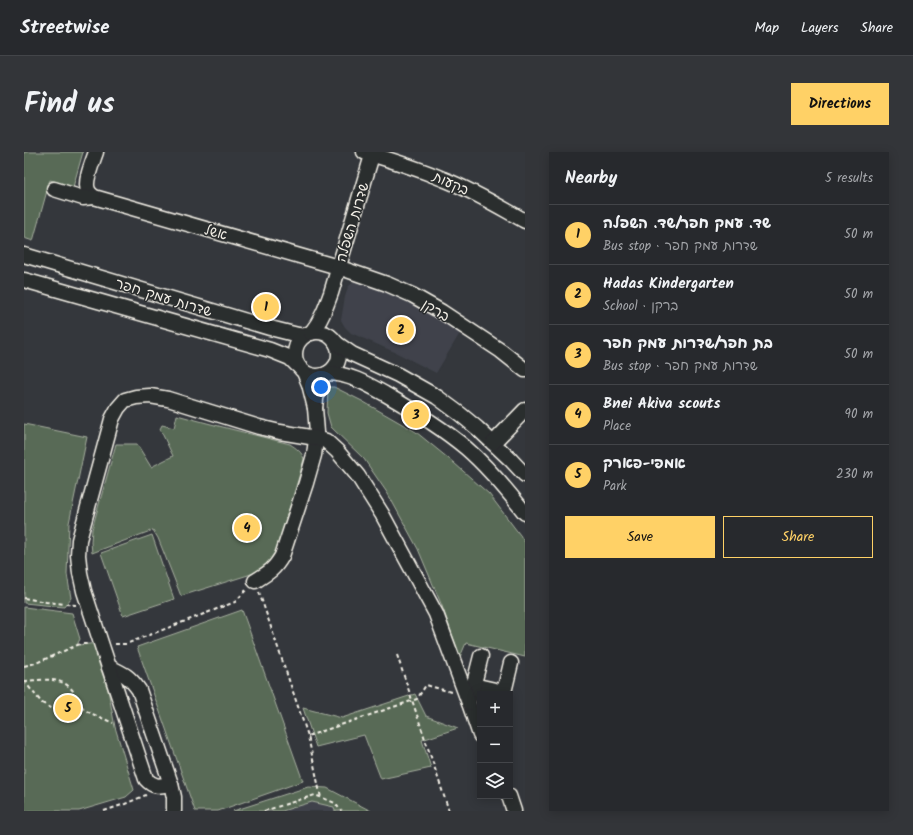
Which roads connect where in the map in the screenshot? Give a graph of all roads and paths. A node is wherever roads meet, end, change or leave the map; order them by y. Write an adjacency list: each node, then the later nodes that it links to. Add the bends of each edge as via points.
1 (96, 152): 4 (street, via 87,186 88,192)
2 (370, 153): 5 (street, בקעות, via 444,179); 7 (street, שדרות השפלה)
3 (54, 189): 4 (street, אשל, via 83,198)
4 (94, 198): 7 (street, אשל)
5 (525, 221)
6 (24, 255): 10 (street, שדרות עמק חפר, via 270,328 298,335)
7 (338, 267): 9 (street, שדרות השפלה); 13 (street, ברקן, via 387,284 442,312)
8 (24, 280): 12 (street, שדרות עמק חפר, via 270,350 290,358)
9 (331, 293): 10 (street, שדרות השפלה, via 317,326); 11 (street, שדרות השפלה, via 328,317)
10 (308, 334): 11 (street, via 319,332); 12 (street, via 299,341 294,353)
11 (334, 341): 14 (street, via 339,356 333,369); 18 (street, via 352,354 398,375 437,397)
12 (301, 369): 14 (street, via 309,375); 15 (street, via 309,384)
13 (525, 370)
14 (326, 374): 15 (street, via 319,385); 20 (street, via 342,374 354,378 394,399 449,434 467,448)
15 (315, 408): 17 (street)
16 (525, 410): 18 (street)
17 (316, 438): 21 (street, via 308,476 282,556 270,572); 23 (street, via 259,427 150,396 125,400 112,419 79,540 80,573); 30 (street, via 326,441 337,451 358,476 382,514 436,614)
18 (493, 443): 19 (street)
19 (525, 475)
20 (524, 509)
21 (255, 581): 24 (path, via 235,602 126,644); 35 (path)
22 (24, 598): 23 (path)
23 (89, 606): 24 (street)
24 (101, 643): 28 (path, via 80,644); 29 (street)
25 (397, 655): 31 (path)
26 (481, 656): 30 (street)
27 (511, 663): 30 (street, via 504,692)
28 (24, 666)
29 (109, 667): 34 (street); 36 (street, via 123,674 139,690)
30 (470, 694): 31 (path, via 426,685 417,699); 33 (street)
31 (412, 700): 35 (path); 44 (path)
32 (82, 706): 32 (path, via 52,709 42,703 24,681 62,681 76,694); 34 (path, via 85,710)
33 (478, 727)
34 (129, 730): 36 (street, via 146,779 156,786)
35 (308, 736): 38 (path)
36 (171, 784): 41 (street)
37 (151, 793): 40 (path)
38 (321, 798): 42 (path, via 315,795); 43 (path, via 334,803)
39 (510, 799): 45 (street)
40 (104, 811)
41 (174, 811)
42 (264, 811)
43 (341, 811)
44 (450, 811)
45 (514, 811)

